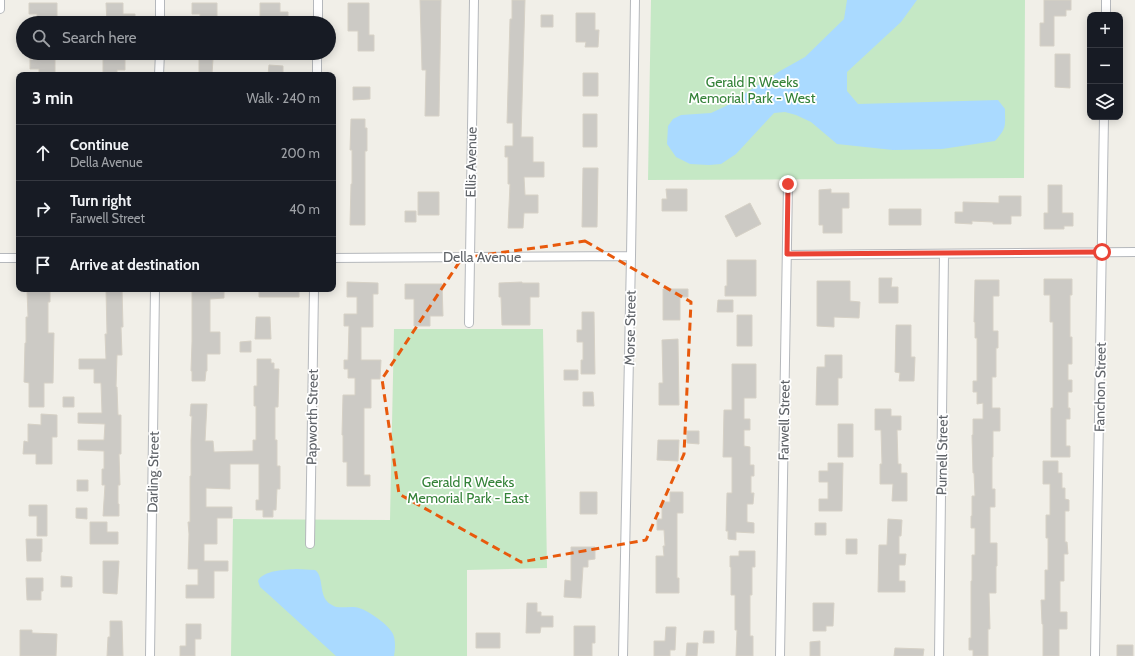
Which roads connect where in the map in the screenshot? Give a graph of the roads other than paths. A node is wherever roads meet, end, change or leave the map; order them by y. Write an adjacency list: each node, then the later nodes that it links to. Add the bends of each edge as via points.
1 (0, 0): 7 (street)
2 (160, 0): 9 (street)
3 (318, 0): 10 (street)
4 (474, 0): 22 (street, Ellis Avenue)
5 (635, 0): 21 (street, Morse Street)
6 (1106, 0): 8 (street)
7 (0, 9)
8 (1106, 12)
9 (160, 16)
10 (318, 16)
11 (160, 60): 13 (street)
12 (317, 60): 14 (street)
13 (159, 72)
14 (317, 72)
15 (1104, 120): 17 (street, Fanchon Street)
16 (788, 184): 19 (street, Farwell Street)
17 (1102, 252): 18 (street); 20 (street); 34 (street, Fanchon Street)
18 (1135, 252)
19 (787, 254): 20 (street); 32 (street, Farwell Street)
20 (944, 254): 33 (street, Purnell Street)
21 (631, 256): 22 (street, Della Avenue); 31 (street, Morse Street)
22 (470, 257): 25 (street, Della Avenue); 28 (street, Ellis Avenue)
23 (0, 258): 24 (street)
24 (16, 258)
25 (336, 258)
26 (156, 292): 30 (street, Darling Street)
27 (314, 292): 29 (street, Papworth Street)
28 (468, 324)
29 (310, 544)
30 (150, 656)
31 (623, 656)
32 (780, 656)
33 (939, 656)
34 (1095, 656)

